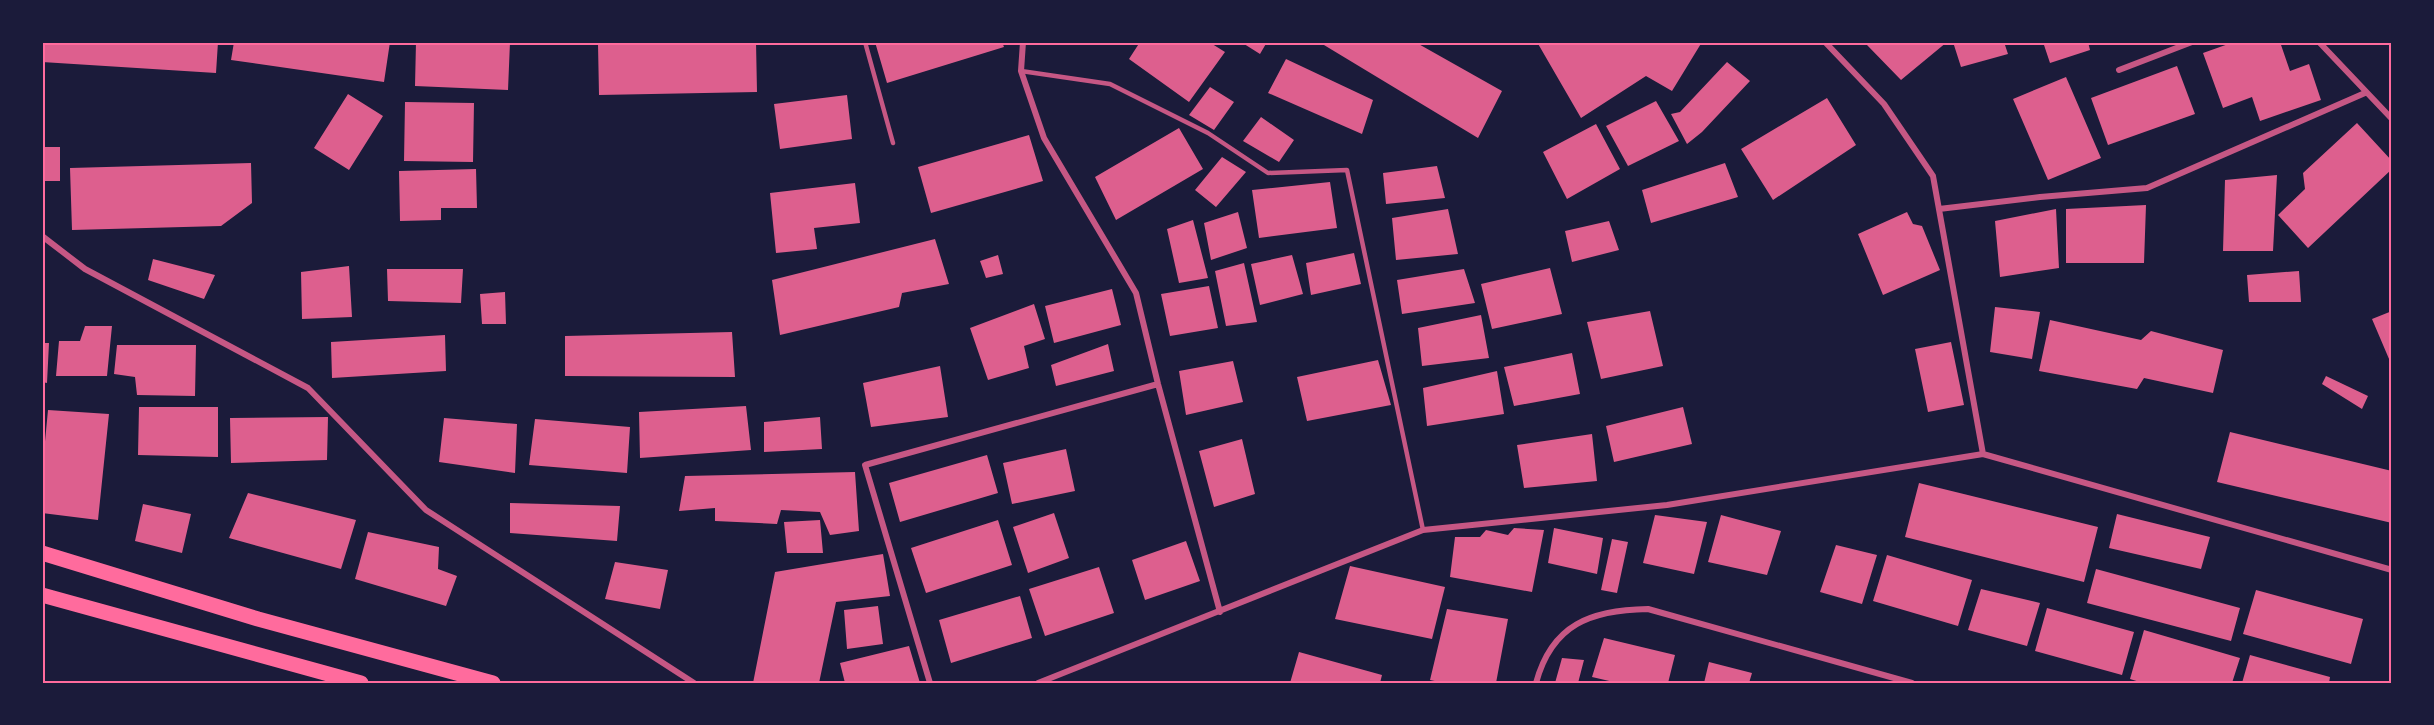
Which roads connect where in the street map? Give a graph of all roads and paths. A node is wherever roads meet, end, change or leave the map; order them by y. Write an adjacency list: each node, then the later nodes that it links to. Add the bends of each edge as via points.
1 (865, 42): 10 (lane)
2 (1023, 42): 7 (street)
3 (1825, 42): 11 (street, via 1884,104 1933,176)
4 (2192, 42): 6 (street)
5 (2319, 42): 8 (street)
6 (2120, 70)
7 (1020, 71): 13 (street, via 1044,138 1136,293); 15 (lane, via 1110,84 1208,133 1268,173 1347,170)
8 (2365, 93): 9 (street); 11 (street, via 2147,188)
9 (2392, 119)
10 (893, 143)
11 (1938, 209): 14 (street)
12 (42, 236): 22 (street, via 85,269 308,388 426,510)
13 (1158, 384): 19 (street); 23 (street, via 865,465)
14 (1983, 454): 15 (street, via 1667,505); 17 (street)
15 (1423, 530): 19 (street)
16 (42, 553): 21 (main road, via 258,619)
17 (2392, 570)
18 (42, 595): 20 (main road)
19 (1220, 612): 24 (street)
20 (361, 683)
21 (493, 683)
22 (694, 683)
23 (930, 683)
24 (1038, 683)
25 (1536, 683): 26 (street, via 1552,645 1579,621 1615,609 1648,609)
26 (1912, 683)

